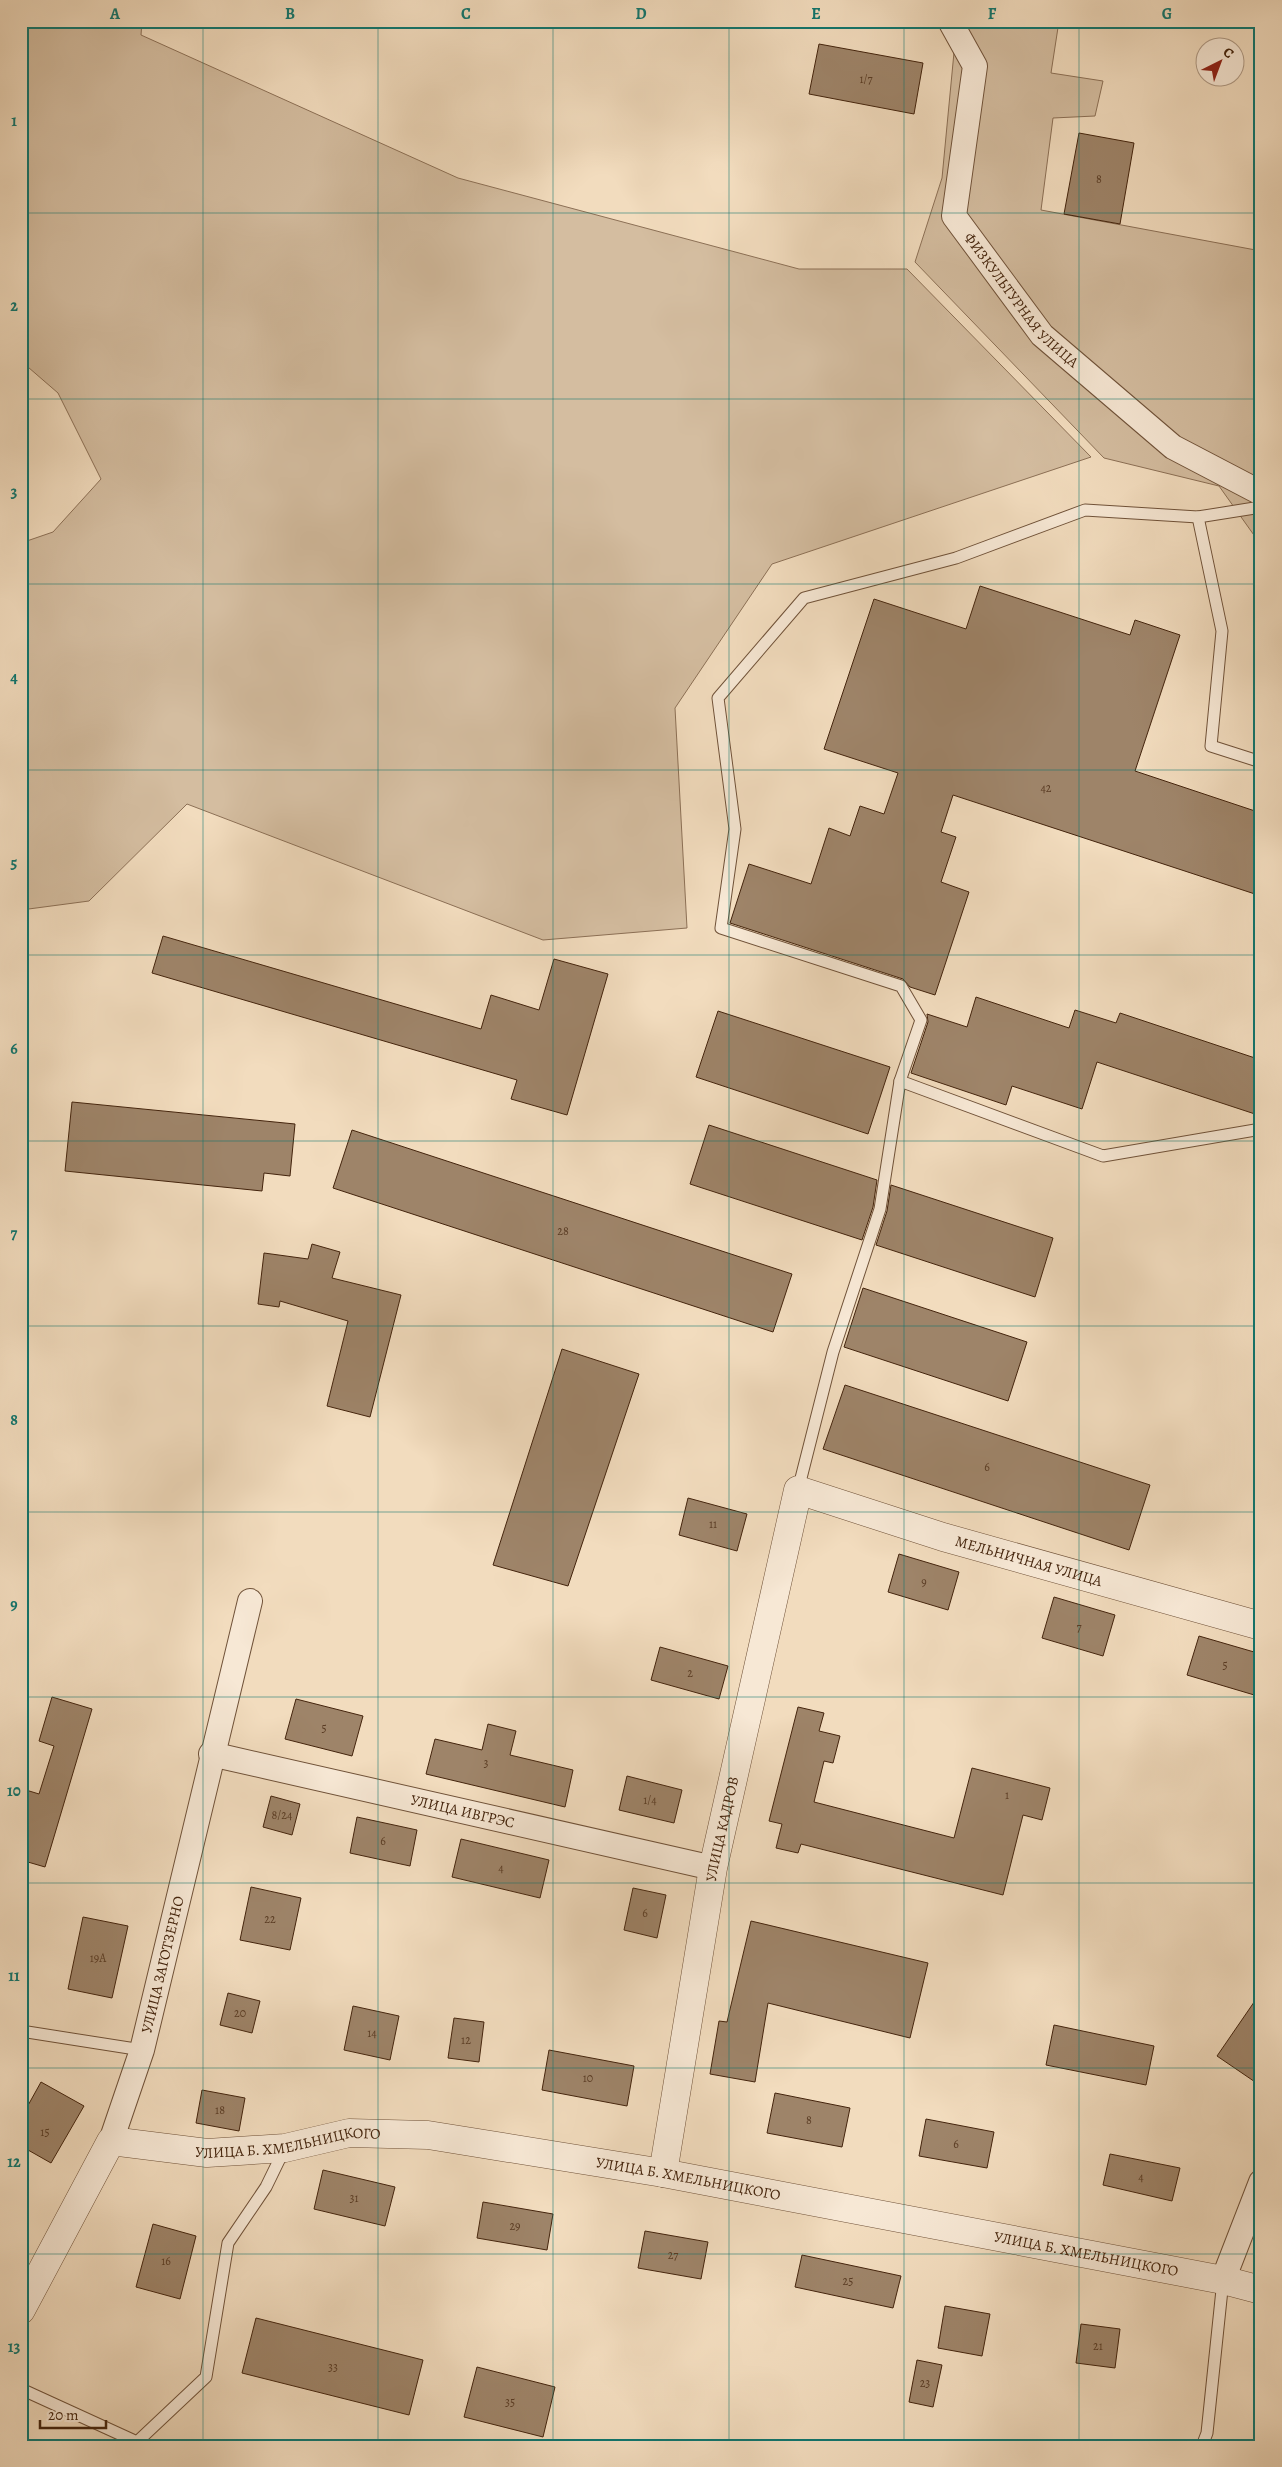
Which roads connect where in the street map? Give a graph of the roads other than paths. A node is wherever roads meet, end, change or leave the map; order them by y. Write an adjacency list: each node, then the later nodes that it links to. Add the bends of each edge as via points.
1 (950, 21): 2 (street, ФИЗКУЛЬТУРНАЯ УЛИЦА, via 975,66 954,216 1042,335 1173,447)
2 (1261, 493)
3 (1261, 507): 4 (lane)
4 (1198, 517): 5 (lane, via 1222,631 1211,746); 6 (lane, via 1085,510 956,558 804,598 718,698 735,830 721,928 901,986 921,1020)
5 (1261, 762)
6 (900, 1081): 7 (lane, via 1103,1156); 8 (lane, via 880,1209 833,1352)
7 (1261, 1129)
8 (798, 1490): 10 (street, МЕЛЬНИЧНАЯ УЛИЦА, via 943,1537); 12 (street, УЛИЦА КАДРОВ)
9 (250, 1601): 11 (street, УЛИЦА ЗАГОТЗЕРНО)
10 (1261, 1626)
11 (212, 1754): 12 (street, УЛИЦА ИВГРЭС); 14 (street, УЛИЦА ЗАГОТЗЕРНО)
12 (713, 1868): 17 (street, УЛИЦА КАДРОВ)
13 (21, 2030): 14 (lane)
14 (142, 2050): 15 (street, УЛИЦА ЗАГОТЗЕРНО)
15 (111, 2141): 16 (street, УЛИЦА Б. ХМЕЛЬНИЦКОГО, via 207,2153); 21 (street, УЛИЦА ЗАГОТЗЕРНО)
16 (285, 2148): 17 (street, УЛИЦА Б. ХМЕЛЬНИЦКОГО, via 349,2133 428,2135); 22 (lane, via 266,2187 228,2243 206,2376 137,2442)
17 (663, 2173): 19 (street, УЛИЦА Б. ХМЕЛЬНИЦКОГО)
18 (1261, 2182): 19 (street)
19 (1223, 2280): 20 (street, УЛИЦА Б. ХМЕЛЬНИЦКОГО); 23 (lane, via 1207,2433)
20 (1261, 2290)
21 (21, 2310)
22 (21, 2389)
23 (1202, 2446)

